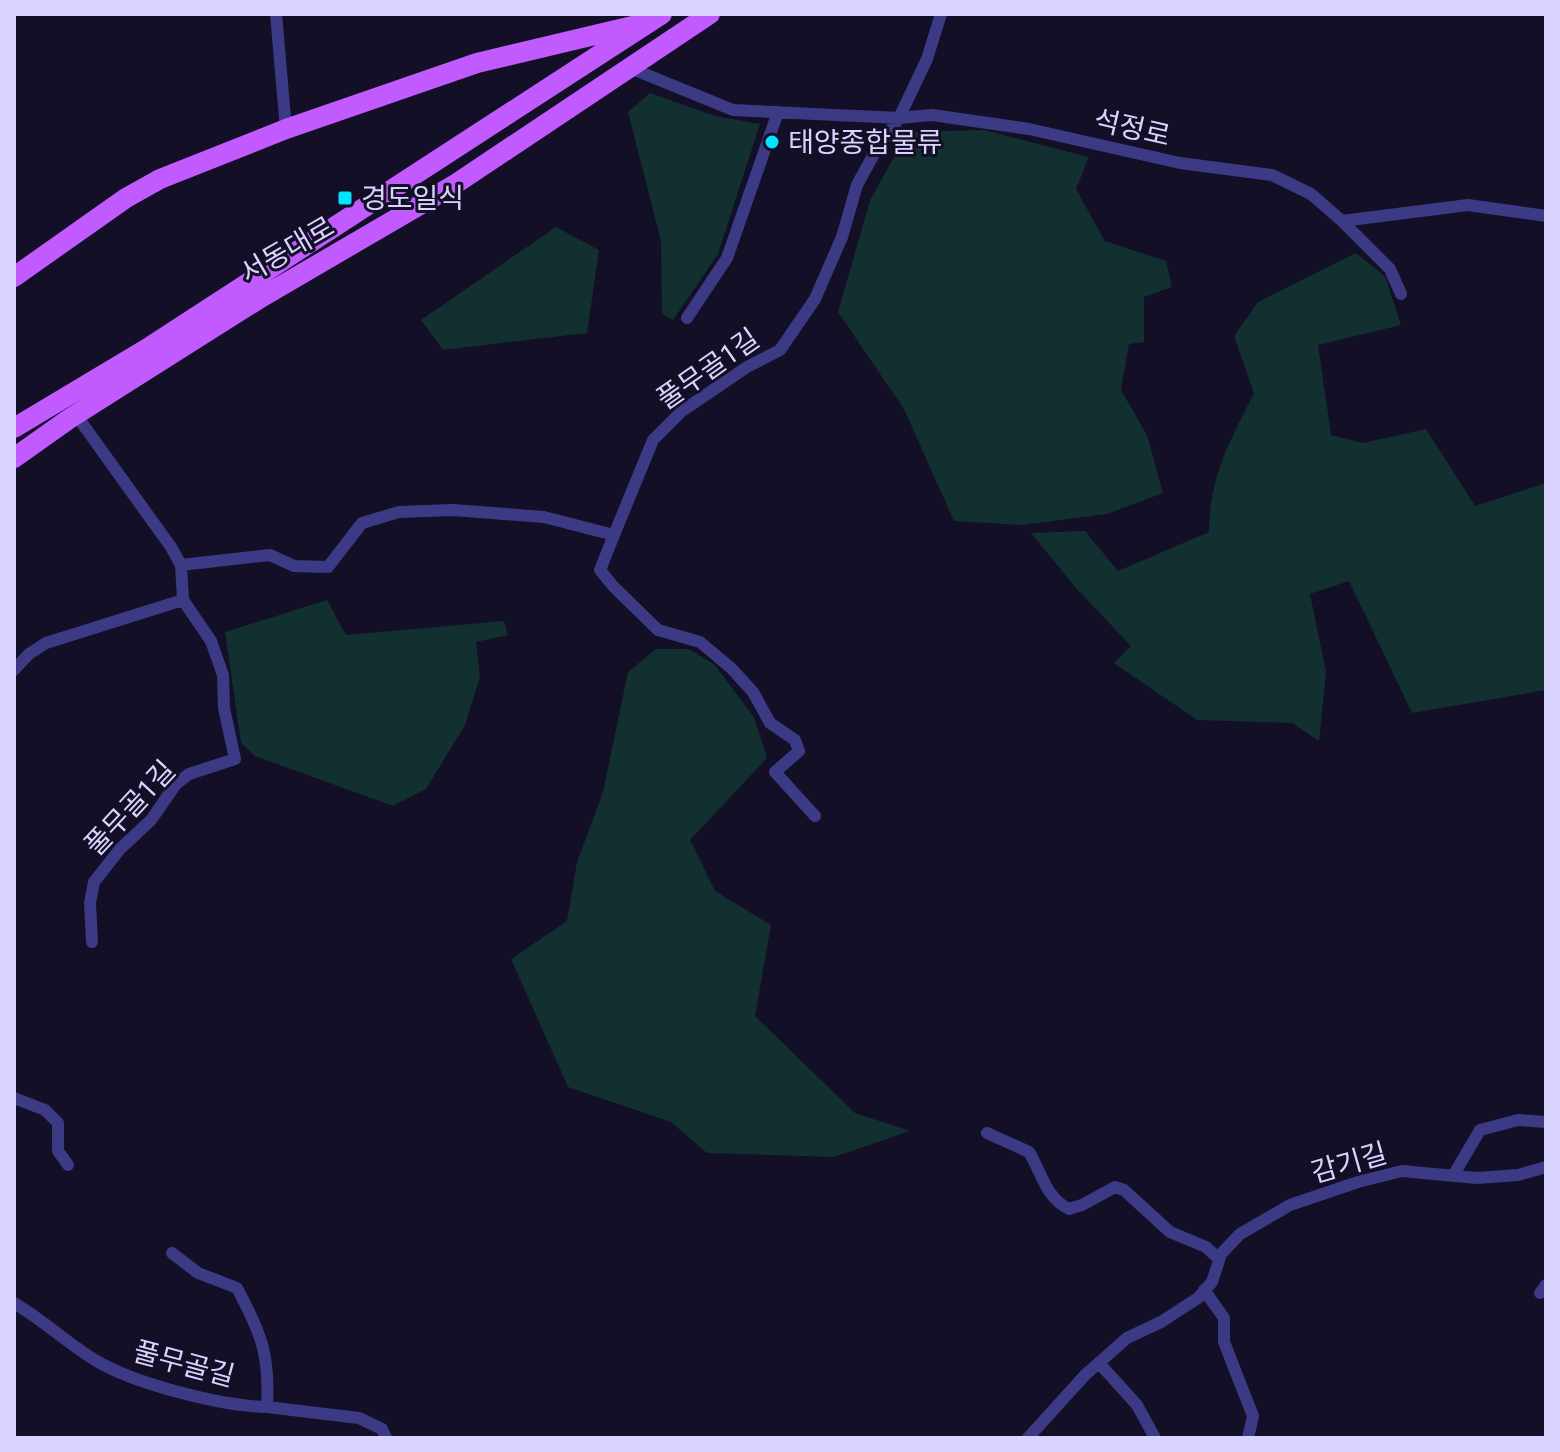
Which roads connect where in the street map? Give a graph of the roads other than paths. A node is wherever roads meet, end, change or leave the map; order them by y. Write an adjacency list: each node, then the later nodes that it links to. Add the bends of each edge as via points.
1 (276, 14): 8 (street)
2 (710, 14): 5 (main road, 서동대로)
3 (941, 14): 7 (street, 풀무골1길)
4 (657, 18): 8 (main road, 서동대로, via 477,63); 14 (main road, 서동대로, via 151,346)
5 (630, 68): 6 (street, via 733,110); 15 (main road, 서동대로, via 454,185)
6 (778, 112): 7 (street); 13 (street, 풀무골1길, via 727,258)
7 (899, 118): 10 (street, 석정로, via 932,115 1029,129 1180,163 1272,175 1311,194); 18 (street, 풀무골1길, via 857,185 815,299 780,350 682,411 653,440)
8 (286, 129): 11 (main road, 서동대로, via 160,179)
9 (1546, 216): 10 (street, via 1468,205)
10 (1342, 221): 12 (street, 석정로, via 1390,269)
11 (14, 277)
12 (1401, 294)
13 (687, 318)
14 (63, 397): 15 (street); 16 (main road, 서동대로)
15 (76, 414): 17 (main road, 서동대로); 19 (street)
16 (14, 428)
17 (14, 458)
18 (614, 535): 19 (street, via 544,517 399,512 362,523 328,567 294,566 270,555); 22 (street, 풀무골1길, via 600,570 658,630 700,642 731,668 753,692 770,723 795,740 799,751 775,772)
19 (181, 565): 20 (street)
20 (183, 600): 21 (street, via 46,643); 23 (street, 풀무골1길, via 211,641 223,675 235,759 189,774 176,784 94,882)
21 (14, 670)
22 (815, 816)
23 (92, 942)
24 (14, 1098): 27 (street, via 45,1110 58,1123 58,1151)
25 (1546, 1122): 29 (street, via 1518,1120 1480,1130)
26 (987, 1133): 31 (street, via 1029,1152 1060,1205 1069,1209 1115,1187 1124,1190 1170,1232 1206,1247)
27 (68, 1165)
28 (1546, 1167): 29 (street, 감기길, via 1518,1175)
29 (1453, 1176): 31 (street, 감기길, via 1402,1171 1290,1205 1240,1234)
30 (172, 1253): 35 (street, 풀무골길, via 198,1273 237,1288 265,1350)
31 (1219, 1259): 32 (street, 감기길)
32 (1204, 1290): 34 (street, 감기길, via 1161,1322 1127,1338); 39 (street, via 1224,1318 1224,1342 1253,1416)
33 (14, 1303): 35 (street, 풀무골길, via 125,1376 205,1398)
34 (1099, 1363): 37 (street, 감기길); 38 (street, via 1137,1405)
35 (267, 1407): 36 (street, 풀무골길, via 359,1418 382,1429)
36 (386, 1438)
37 (1028, 1438)
38 (1155, 1438)
39 (1248, 1438)

